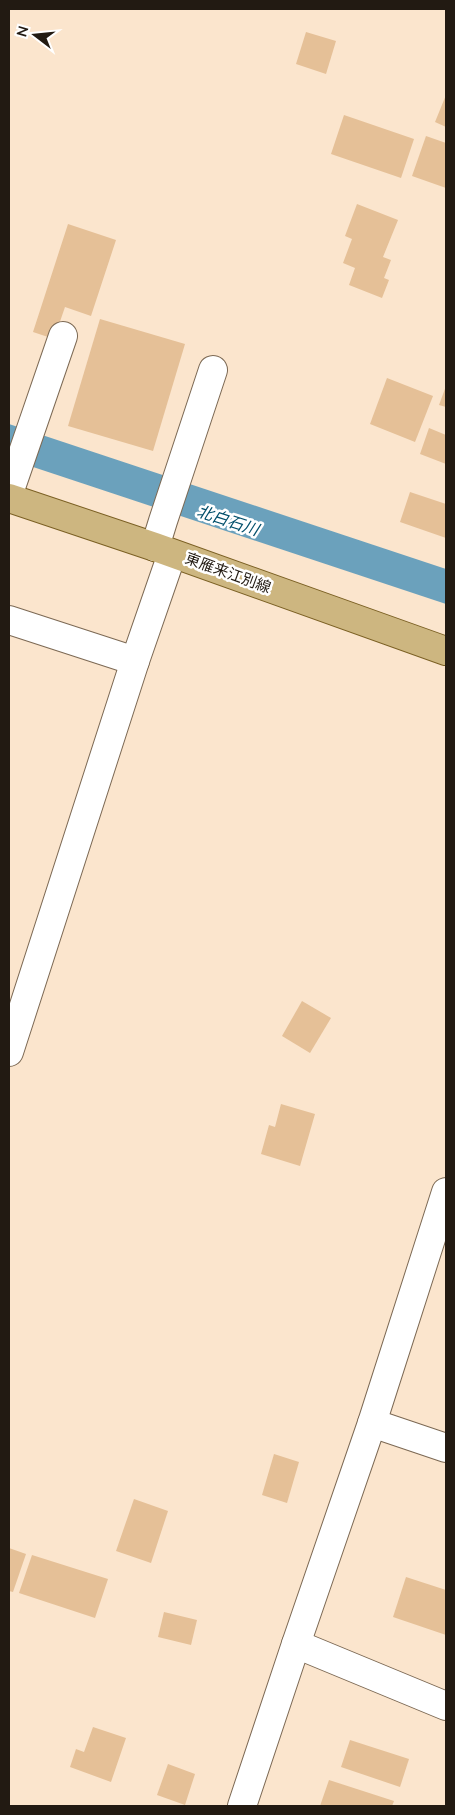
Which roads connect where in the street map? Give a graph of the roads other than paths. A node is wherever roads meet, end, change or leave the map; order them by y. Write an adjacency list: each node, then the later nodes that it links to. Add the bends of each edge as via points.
1 (63, 336): 3 (street)
2 (213, 370): 4 (street, via 162,521)
3 (10, 491): 4 (main road, 東雁来江別線)
4 (164, 550): 6 (main road, 東雁来江別線); 7 (street)
5 (9, 620): 7 (street)
6 (446, 651)
7 (135, 661): 8 (street)
8 (9, 1052)
9 (446, 1192): 10 (street)
10 (372, 1423): 11 (street); 12 (street)
11 (446, 1448)
12 (296, 1644): 13 (street); 14 (street)
13 (446, 1706)
14 (242, 1806)

